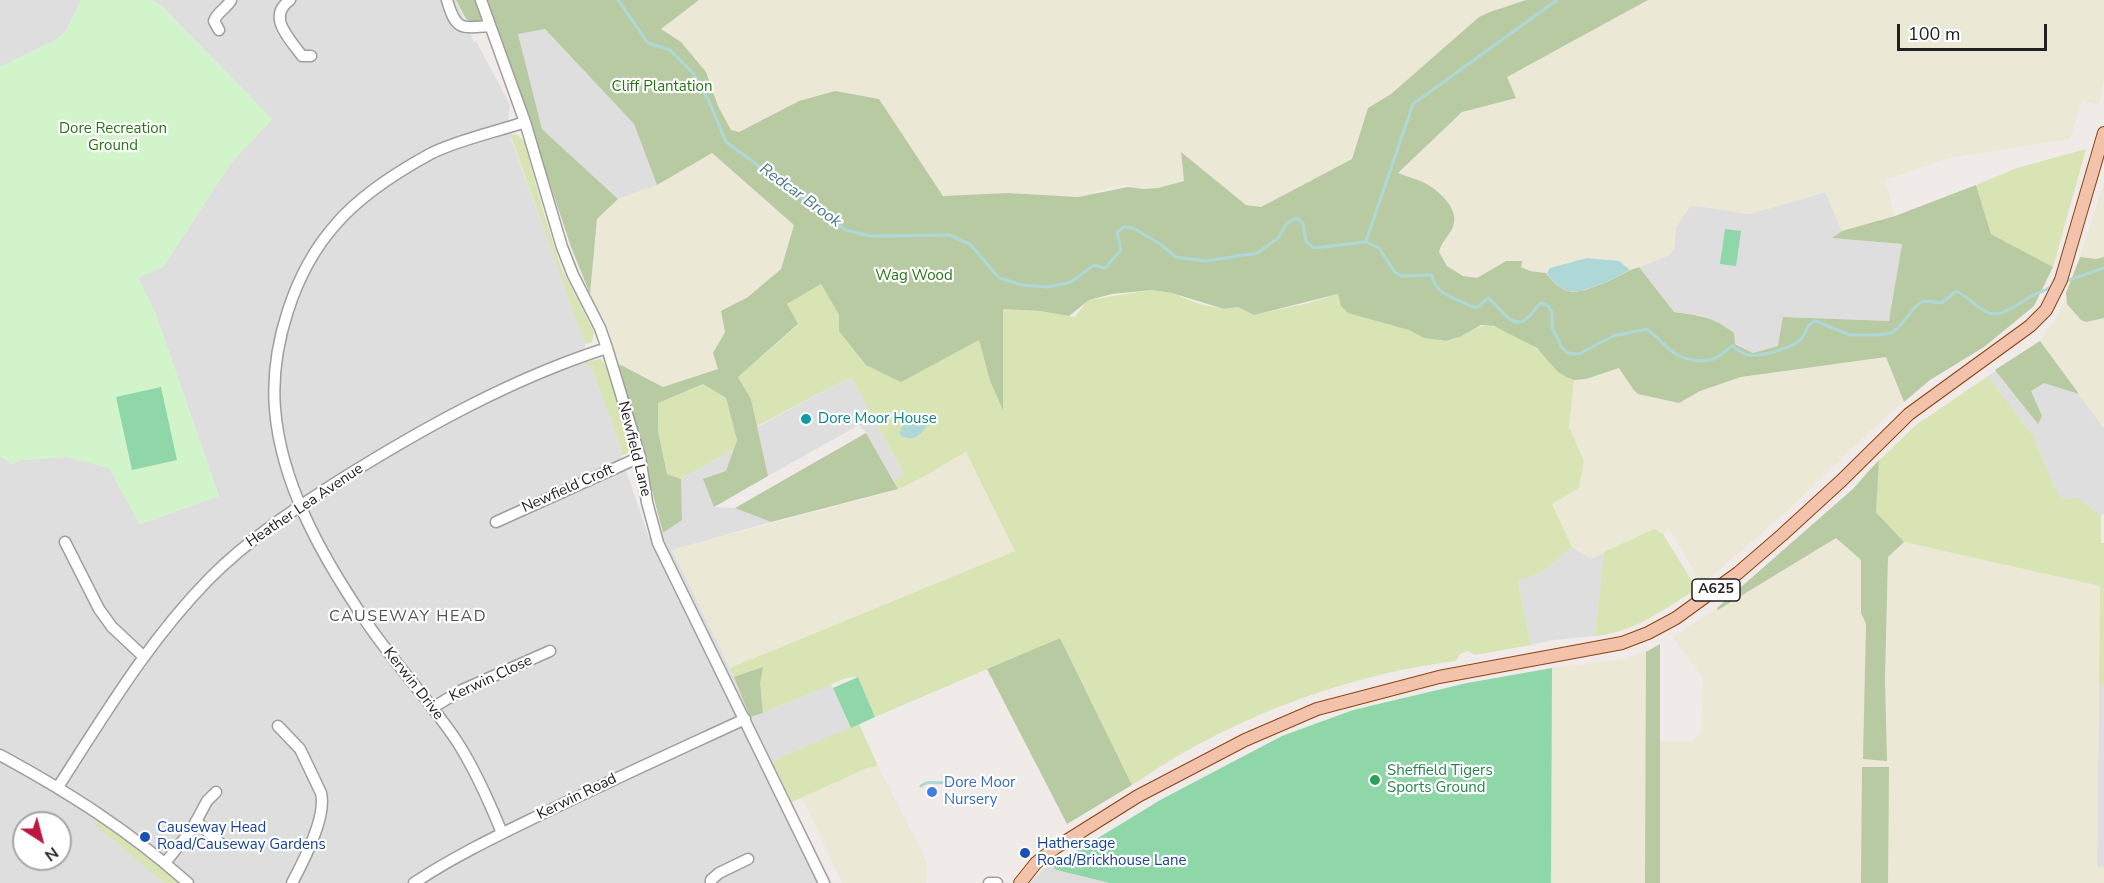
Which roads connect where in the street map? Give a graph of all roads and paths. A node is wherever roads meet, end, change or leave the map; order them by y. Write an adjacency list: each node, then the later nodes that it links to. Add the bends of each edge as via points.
1 (231, 0): 6 (street, via 215,17)
2 (290, 0): 7 (street, via 279,11 279,18)
3 (447, 0): 5 (street, via 460,26)
4 (481, 0): 5 (street, Newfield Lane)
5 (490, 26): 8 (street, Newfield Lane)
6 (219, 30)
7 (302, 58)
8 (525, 122): 10 (street, Newfield Lane, via 562,247); 12 (street, Kerwin Drive, via 440,149 411,165 351,208 313,255 286,315 275,374 280,439)
9 (2104, 133): 35 (main road, A625, via 2061,280 2046,310 2022,334 1909,414 1782,535 1691,608 1622,643 1439,677 1294,718 1138,796 1055,848)
10 (607, 348): 11 (street, Newfield Lane); 12 (street, Heather Lea Avenue, via 544,371 455,414)
11 (639, 457): 13 (street, Newfield Croft); 18 (street, Newfield Lane, via 657,543)
12 (301, 505): 16 (street, Heather Lea Avenue, via 223,566 179,612); 17 (street, Kerwin Drive, via 362,616)
13 (496, 522)
14 (65, 542): 16 (street, via 99,609)
15 (550, 651): 17 (street, Kerwin Close, via 462,690)
16 (144, 657): 21 (street, Heather Lea Avenue)
17 (432, 708): 24 (street, Kerwin Drive, via 469,761)
18 (745, 719): 24 (street, Kerwin Road); 32 (street, Newfield Lane)
19 (278, 726): 29 (street, via 300,749 322,800)
20 (0, 755): 21 (street)
21 (58, 787): 27 (street)
22 (216, 792): 23 (street)
23 (196, 821): 25 (street); 27 (street)
24 (502, 833): 30 (street, Kerwin Road, via 464,851)
25 (221, 844)
26 (747, 859): 31 (street, via 719,873)
27 (165, 863): 28 (street)
28 (188, 883)
29 (292, 883)
30 (414, 883)
31 (711, 883)
32 (824, 883)
33 (989, 883): 34 (street)
34 (997, 883)
35 (1020, 883)

